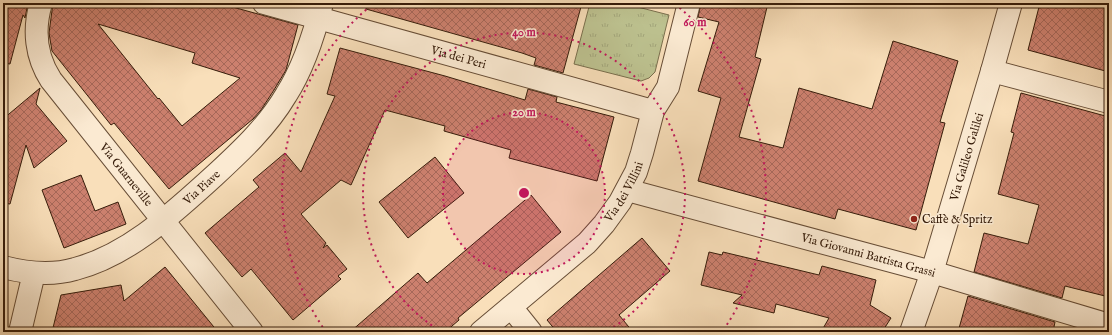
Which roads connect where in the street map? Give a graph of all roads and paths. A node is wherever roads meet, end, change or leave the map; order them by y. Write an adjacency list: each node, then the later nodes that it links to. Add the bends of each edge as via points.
1 (41, 3): 10 (street, Via Guarneville, via 36,23 37,39 40,58 47,74)
2 (264, 3): 5 (street, Via dei Peri)
3 (689, 3): 8 (street, Via dei Villini, via 668,87)
4 (1011, 3): 6 (street, Via Galileo Galilei)
5 (321, 10): 8 (street, Via dei Peri); 10 (street, Via Piave, via 306,58 276,111 243,149)
6 (992, 71): 7 (street); 12 (street, Via Galileo Galilei)
7 (1109, 102)
8 (653, 111): 9 (street, Via dei Villini, via 636,172)
9 (627, 190): 12 (street, Via Giovanni Battista Grassi); 14 (street, Via dei Villini, via 596,234)
10 (163, 221): 13 (street, Via Piave, via 128,246 99,261 74,270); 17 (street, Via Guarneville)
11 (3, 267): 13 (street, Via Piave)
12 (932, 272): 15 (street, Via Giovanni Battista Grassi); 20 (street, Via Galileo Galilei)
13 (34, 273): 16 (street)
14 (510, 307): 18 (street, Via dei Villini); 19 (street)
15 (1109, 325)
16 (20, 332)
17 (252, 332)
18 (481, 332)
19 (531, 332)
20 (911, 332)

